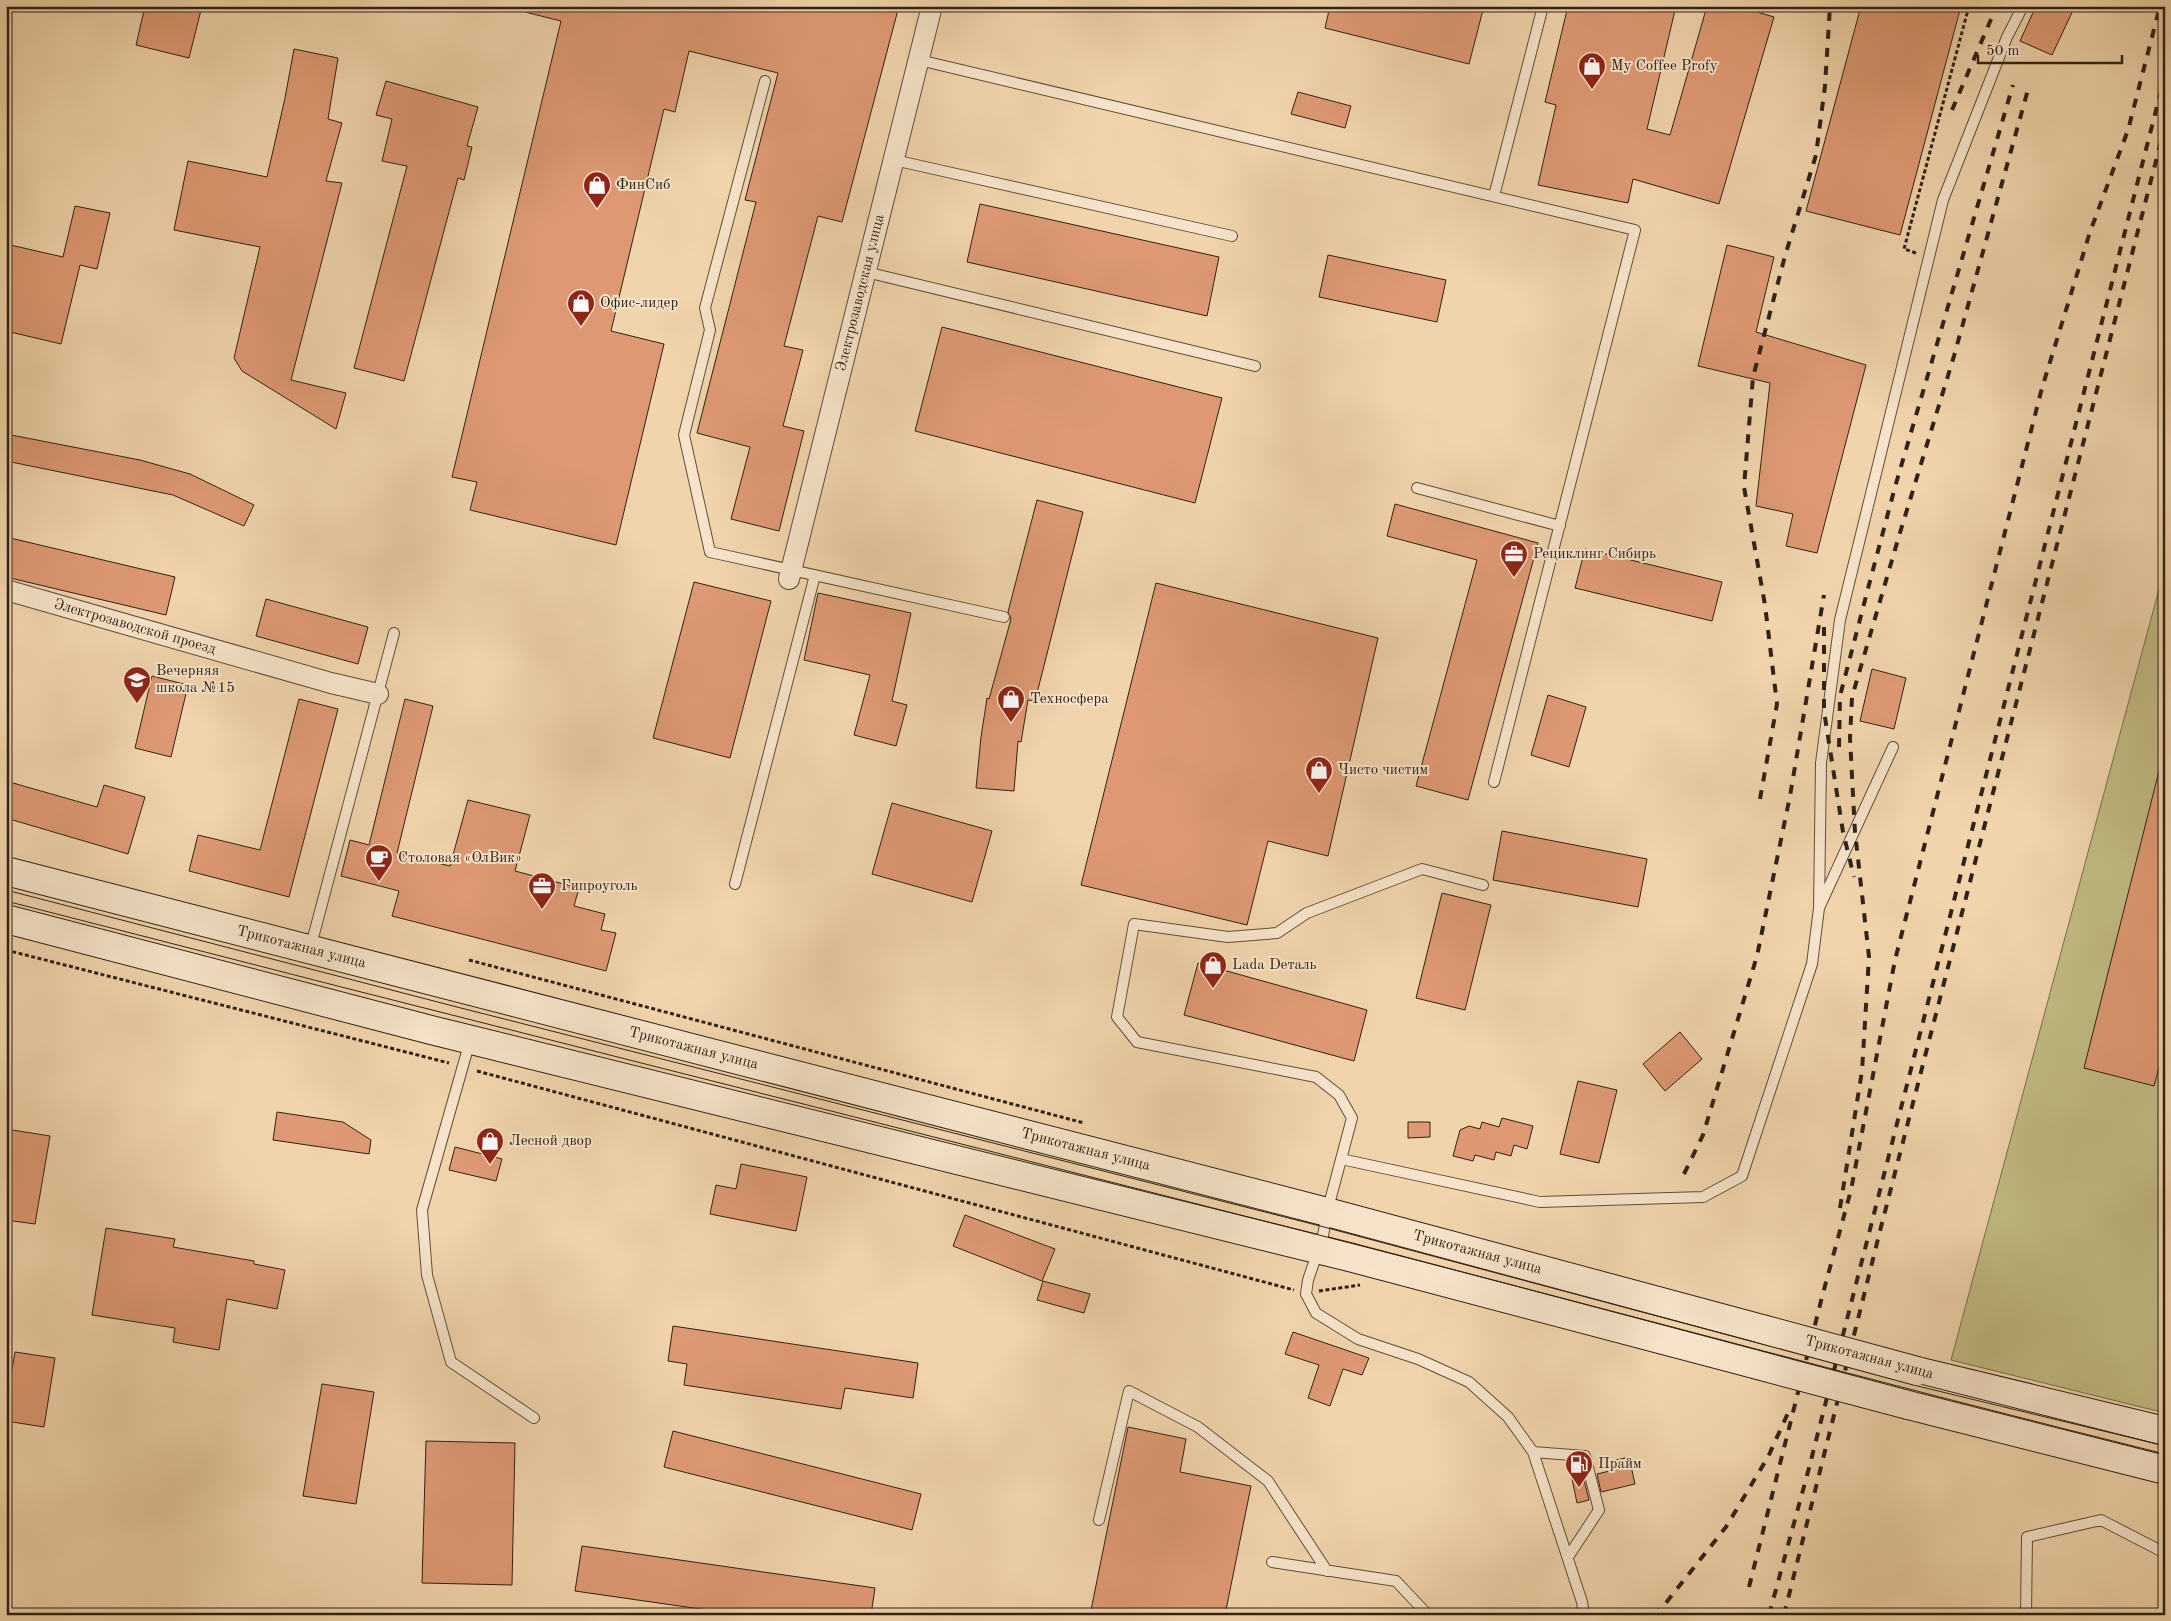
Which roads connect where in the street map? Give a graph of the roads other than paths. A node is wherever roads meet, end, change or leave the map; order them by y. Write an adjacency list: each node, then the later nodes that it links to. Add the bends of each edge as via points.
1 (932, 6): 4 (street, Электрозаводская улица)
2 (1543, 6): 7 (lane)
3 (2023, 6): 24 (lane, via 2007,36 1943,200 1840,620 1821,763)
4 (919, 60): 6 (street, Электрозаводская улица); 7 (lane)
5 (765, 81): 13 (lane, via 705,308 710,330 684,435 710,552)
6 (894, 160): 8 (lane); 9 (street, Электрозаводская улица)
7 (1494, 196): 12 (lane, via 1635,230)
8 (1232, 236)
9 (866, 272): 10 (lane); 13 (street, Электрозаводская улица)
10 (1255, 366)
11 (1417, 488): 12 (lane)
12 (1560, 526): 20 (lane)
13 (791, 575): 14 (lane)
14 (815, 575): 16 (lane); 22 (lane)
15 (6, 590): 18 (street, Электрозаводской проезд)
16 (1004, 616)
17 (394, 633): 18 (lane)
18 (378, 694): 26 (lane)
19 (1893, 747): 24 (lane)
20 (1494, 782)
21 (6, 871): 26 (main road, Трикотажная улица)
22 (735, 884)
23 (1483, 885): 28 (lane, via 1422,869 1307,913 1277,933 1228,937 1134,924 1117,1017 1137,1042 1316,1077 1339,1095 1352,1118)
24 (1819, 908): 28 (lane, via 1812,964 1742,1176 1702,1197 1540,1202)
25 (6, 919): 27 (main road)
26 (309, 950): 29 (main road, Трикотажная улица)
27 (470, 1040): 30 (main road); 31 (lane, via 422,1210 427,1275 451,1362)
28 (1341, 1159): 29 (lane)
29 (1327, 1212): 30 (lane); 32 (main road, Трикотажная улица, bridge, via 1918,1371)
30 (1319, 1249): 33 (lane, via 1306,1294 1316,1313 1358,1339 1469,1382 1508,1417); 34 (main road, bridge)
31 (534, 1418)
32 (2165, 1431)
33 (1533, 1452): 37 (lane); 37 (lane, via 1586,1456 1599,1510)
34 (2165, 1470)
35 (1099, 1520): 39 (lane, via 1129,1391 1198,1427 1268,1481)
36 (2165, 1553): 42 (lane, via 2101,1520 2027,1537)
37 (1568, 1557): 41 (lane)
38 (1272, 1562): 39 (lane)
39 (1327, 1571): 40 (lane, via 1396,1581)
40 (1428, 1615)
41 (1584, 1615)
42 (2026, 1615)

